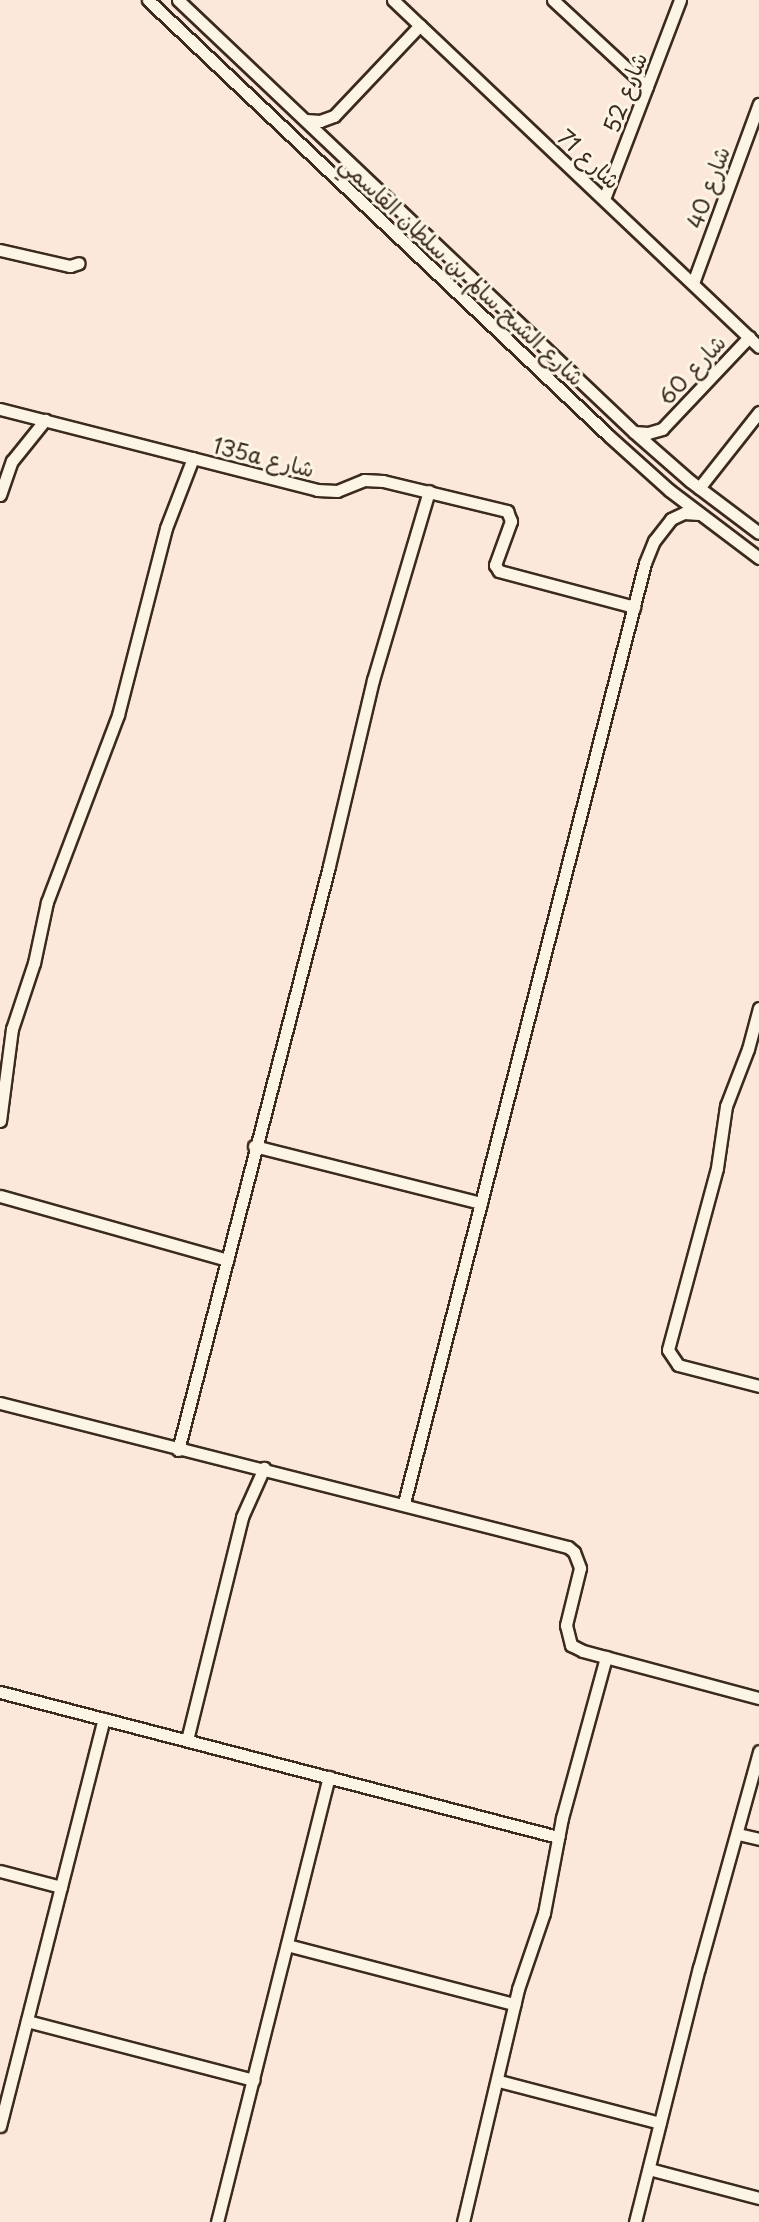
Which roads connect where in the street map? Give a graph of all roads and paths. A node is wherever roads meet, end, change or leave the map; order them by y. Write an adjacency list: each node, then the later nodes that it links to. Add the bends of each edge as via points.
1 (148, 0): 16 (street, شارع الشيخ سالم بن سلطان القاسمي)
2 (178, 0): 10 (street, شارع الشيخ سالم بن سلطان القاسمي)
3 (393, 0): 6 (street, شارع 71)
4 (553, 0): 7 (street)
5 (680, 0): 7 (street, شارع 52)
6 (420, 25): 9 (street); 12 (street, شارع 71)
7 (647, 87): 12 (street, شارع 52)
8 (759, 104): 15 (street, شارع 40)
9 (334, 116): 10 (street); 11 (street)
10 (305, 120): 11 (street, شارع الشيخ سالم بن سلطان القاسمي)
11 (331, 145): 17 (street, شارع الشيخ سالم بن سلطان القاسمي)
12 (604, 199): 15 (street, شارع 71)
13 (0, 250): 14 (street, via 70,266)
14 (79, 263)
15 (693, 283): 18 (street, شارع 71)
16 (460, 295): 17 (street, via 491,312); 28 (street, شارع الشيخ سالم بن سلطان القاسمي)
17 (501, 305): 24 (street, شارع الشيخ سالم بن سلطان القاسمي)
18 (749, 337): 19 (street, شارع 71); 23 (street, شارع 60)
19 (759, 347)
20 (0, 409): 22 (street, 135a شارع)
21 (759, 412): 27 (street)
22 (45, 420): 26 (street, 135a شارع); 30 (street, via 12,461)
23 (662, 429): 24 (street, شارع 60); 25 (street, شارع 60)
24 (634, 432): 25 (street, شارع الشيخ سالم بن سلطان القاسمي)
25 (660, 456): 27 (street, شارع الشيخ سالم بن سلطان القاسمي)
26 (193, 458): 29 (street, 135a شارع, via 328,492 373,480); 37 (street, via 166,528 118,715 52,884 34,963)
27 (699, 488): 33 (street, شارع الشيخ سالم بن سلطان القاسمي)
28 (669, 490): 31 (street, شارع الشيخ سالم بن سلطان القاسمي); 32 (street, via 674,504)
29 (429, 491): 35 (street, 135a شارع, via 507,511 511,521 495,565 499,571); 39 (street, via 373,680)
30 (0, 495)
31 (699, 514): 32 (street); 34 (street, شارع الشيخ سالم بن سلطان القاسمي)
32 (671, 519): 35 (street, via 650,548)
33 (759, 533)
34 (759, 558)
35 (634, 607): 41 (street)
36 (759, 1008): 43 (street, via 726,1106 717,1168 668,1350 678,1365)
37 (6, 1028): 38 (street)
38 (0, 1121)
39 (254, 1146): 41 (street); 42 (street)
40 (0, 1196): 42 (street)
41 (481, 1203): 47 (street)
42 (227, 1260): 45 (street)
43 (759, 1386)
44 (0, 1403): 45 (street)
45 (178, 1450): 46 (street)
46 (264, 1468): 47 (street); 52 (street, via 242,1517)
47 (404, 1503): 48 (street, via 568,1547 580,1568 567,1639 577,1649)
48 (606, 1657): 50 (street); 56 (street)
49 (0, 1692): 51 (street)
50 (759, 1698)
51 (104, 1719): 52 (street); 59 (street)
52 (187, 1740): 54 (street)
53 (759, 1751): 55 (street)
54 (329, 1777): 56 (street); 60 (street)
55 (738, 1834): 57 (street); 65 (street)
56 (558, 1837): 61 (street, via 544,1913)
57 (759, 1839)
58 (0, 1871): 59 (street)
59 (61, 1887): 62 (street)
60 (287, 1945): 61 (street); 63 (street)
61 (514, 2004): 64 (street)
62 (27, 2021): 63 (street); 66 (street)
63 (253, 2080): 69 (street)
64 (499, 2081): 65 (street); 70 (street)
65 (660, 2123): 67 (street)
66 (0, 2126)
67 (649, 2169): 68 (street); 71 (street)
68 (759, 2198)
69 (217, 2222)
70 (463, 2222)
71 (635, 2222)

